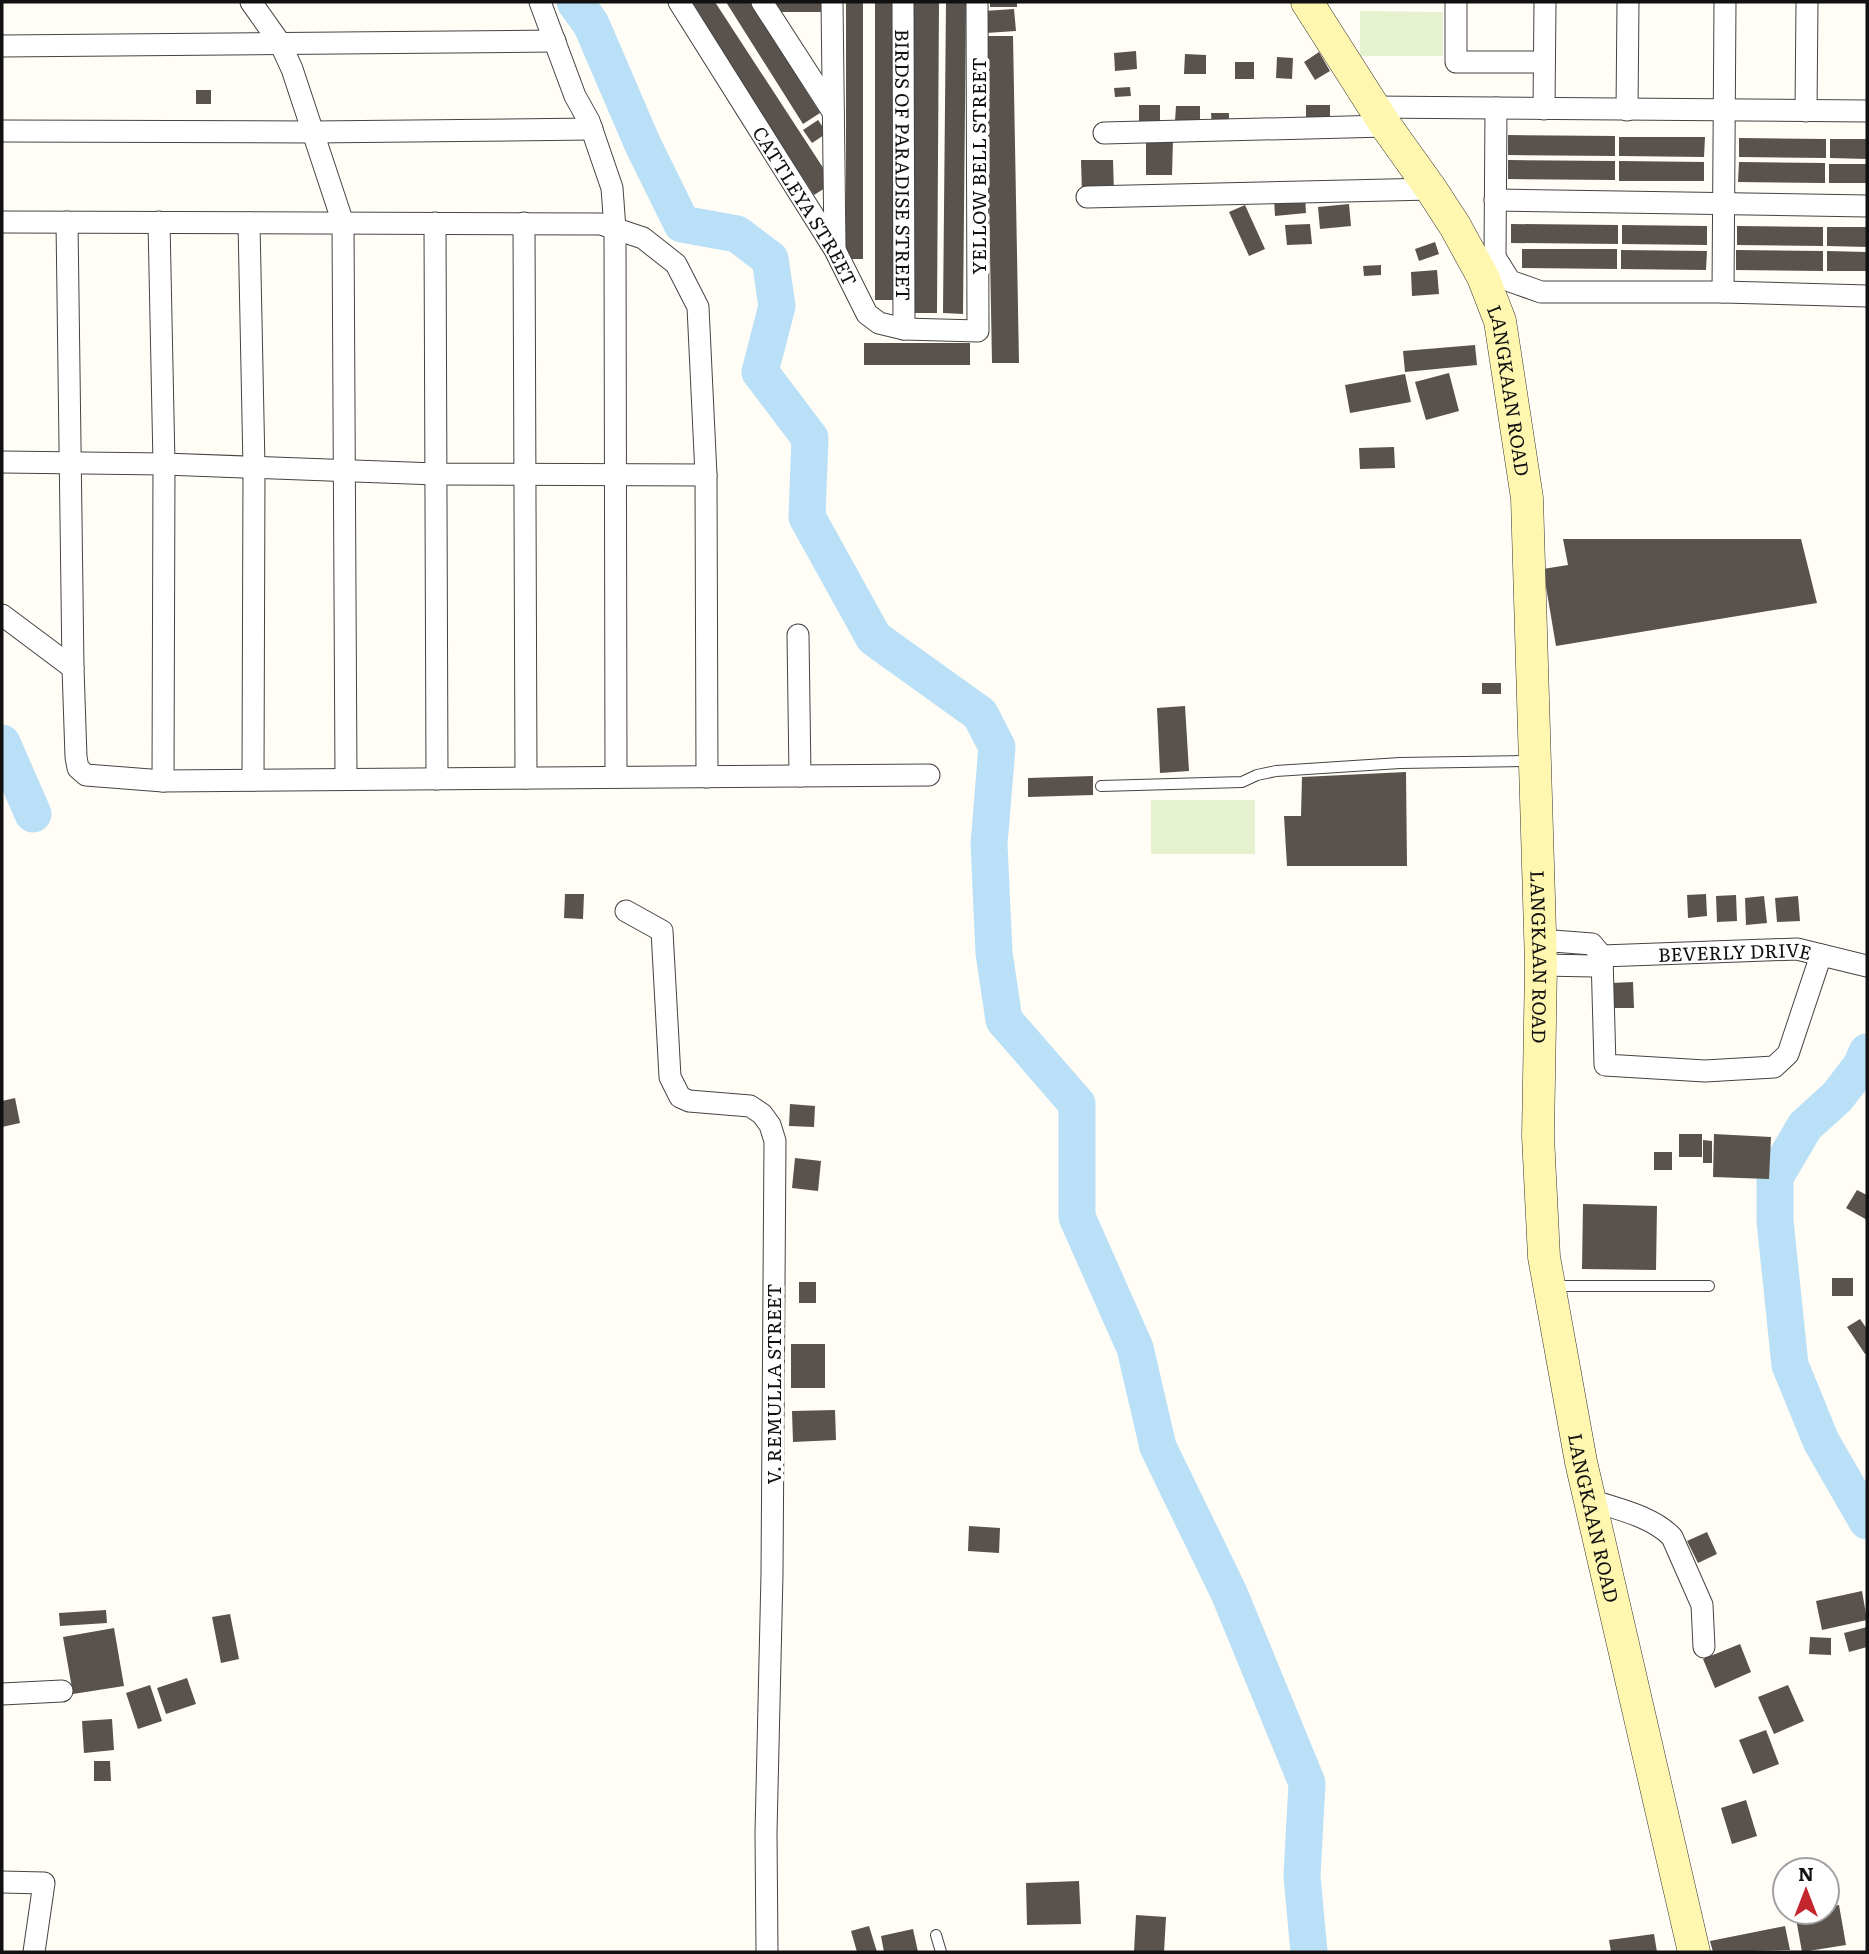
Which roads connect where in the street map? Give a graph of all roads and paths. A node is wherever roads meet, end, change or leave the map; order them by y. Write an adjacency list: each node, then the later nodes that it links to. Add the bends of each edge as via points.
1 (251, 2): 15 (street)
2 (540, 2): 14 (street)
3 (679, 2): 43 (street, CATTLEYA STREET)
4 (762, 2): 24 (street)
5 (832, 2): 24 (street)
6 (903, 2): 46 (street, BIRDS OF PARADISE STREET)
7 (977, 2): 47 (street, YELLOW BELL STREET)
8 (1307, 2): 25 (street, LANGKAAN ROAD)
9 (1456, 2): 17 (street, via 1456,62)
10 (1545, 2): 17 (street)
11 (1628, 2): 20 (street)
12 (1725, 2): 21 (street)
13 (1807, 2): 22 (street)
14 (555, 41): 15 (street); 26 (street)
15 (280, 43): 16 (street); 28 (street)
16 (2, 46)
17 (1544, 62): 19 (street)
18 (1496, 108): 19 (street); 25 (street); 32 (street)
19 (1544, 109): 20 (street)
20 (1627, 110): 21 (street)
21 (1725, 110): 22 (street); 33 (street)
22 (1806, 111): 23 (street)
23 (1867, 111)
24 (833, 112): 43 (street)
25 (1380, 117): 29 (street); 30 (street, LANGKAAN ROAD)
26 (592, 129): 28 (street); 42 (street, via 612,188)
27 (2, 131): 28 (street)
28 (313, 132): 39 (street)
29 (1104, 133)
30 (1431, 189): 31 (street); 60 (street, LANGKAAN ROAD, via 1483,277 1500,321 1527,498)
31 (1087, 197)
32 (1495, 200): 33 (street); 44 (street, via 1495,257 1510,281 1541,292)
33 (1724, 203): 34 (street); 44 (street)
34 (1867, 206)
35 (2, 222): 36 (street)
36 (67, 222): 37 (street); 49 (street)
37 (159, 222): 38 (street); 50 (street)
38 (249, 223): 39 (street); 51 (street)
39 (343, 223): 40 (street); 52 (street)
40 (435, 223): 41 (street); 53 (street)
41 (524, 223): 42 (street, via 601,224); 54 (street)
42 (615, 229): 55 (street); 56 (street, via 643,238 676,264 698,307)
43 (835, 250): 46 (street, CATTLEYA STREET, via 867,314 878,323)
44 (1723, 292): 45 (street)
45 (1867, 296)
46 (904, 329): 47 (street, CATTLEYA STREET)
47 (978, 331)
48 (2, 462): 49 (street)
49 (70, 463): 50 (street); 59 (street)
50 (164, 464): 51 (street); 68 (street)
51 (254, 467): 52 (street); 69 (street)
52 (344, 470): 53 (street); 66 (street)
53 (436, 474): 54 (street); 67 (street)
54 (525, 474): 55 (street); 65 (street)
55 (615, 474): 56 (street); 64 (street)
56 (706, 475): 62 (street)
57 (2, 615): 59 (street)
58 (798, 635): 63 (street)
59 (73, 668): 68 (street, via 78,768 86,775)
60 (1535, 761): 70 (lane, via 1276,771 1242,782); 72 (street, LANGKAAN ROAD)
61 (929, 775): 63 (street)
62 (707, 776): 63 (street); 64 (street)
63 (800, 776)
64 (616, 777): 65 (street)
65 (526, 778): 67 (street)
66 (346, 779): 67 (street); 69 (street)
67 (437, 779)
68 (163, 780): 69 (street)
69 (253, 780)
70 (1101, 786)
71 (626, 911): 85 (street, V. REMULLA STREET, via 662,931 670,1077 680,1097 750,1106 770,1125 775,1141)
72 (1540, 952): 74 (street, BEVERLY DRIVE, via 1594,967); 76 (street, LANGKAAN ROAD, via 1538,1136)
73 (1821, 955): 74 (street, BEVERLY DRIVE, via 1797,949); 74 (street, via 1788,1054 1774,1067 1705,1071 1605,1066); 75 (street, BEVERLY DRIVE)
74 (1602, 956)
75 (1867, 965)
76 (1548, 1286): 77 (lane); 78 (street, LANGKAAN ROAD)
77 (1709, 1286)
78 (1590, 1500): 79 (street, via 1649,1521 1672,1537 1702,1605); 87 (street, LANGKAAN ROAD)
79 (1704, 1647)
80 (62, 1690): 81 (street)
81 (2, 1694)
82 (2, 1882): 84 (street, via 44,1883)
83 (936, 1935): 86 (lane)
84 (34, 1952)
85 (767, 1952)
86 (941, 1952)
87 (1694, 1952)

